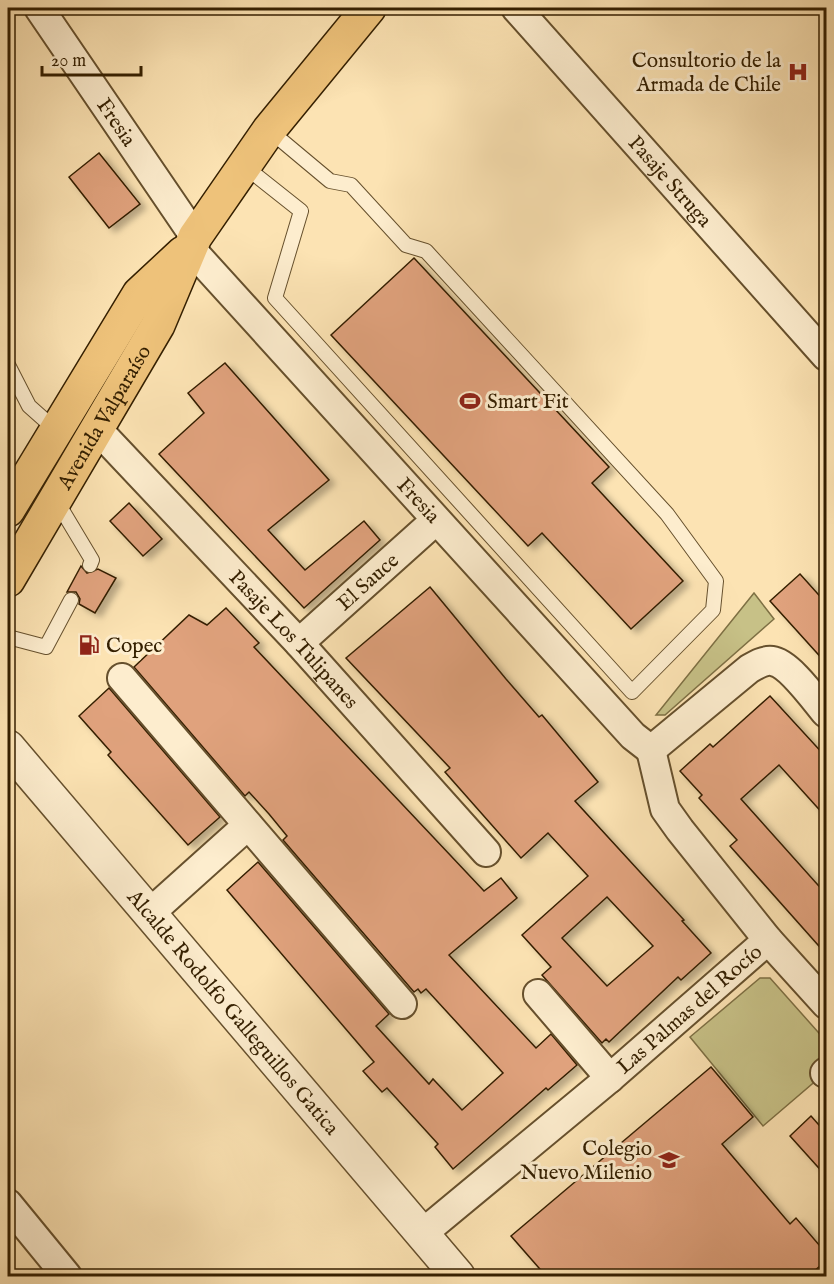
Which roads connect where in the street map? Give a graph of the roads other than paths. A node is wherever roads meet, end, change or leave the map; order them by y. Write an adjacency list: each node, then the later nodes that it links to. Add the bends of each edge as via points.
1 (39, 8): 6 (street, Fresia)
2 (369, 8): 4 (main road, Avenida Valparaíso)
3 (516, 8): 7 (street, Pasaje Struga)
4 (269, 130): 5 (main road, Avenida Valparaíso); 5 (lane, via 330,182 351,185 406,245 426,251 667,514 716,581 713,610 632,692 275,298 301,211)
5 (243, 165): 6 (main road, Avenida Valparaíso)
6 (192, 242): 9 (main road, Avenida Valparaíso, via 158,325); 10 (main road, Avenida Valparaíso, via 139,294); 13 (street, Fresia)
7 (826, 356)
8 (8, 365): 10 (lane, via 29,406)
9 (97, 429): 11 (main road, Avenida Valparaíso); 18 (street, Pasaje Los Tulipanes)
10 (56, 430): 12 (main road, Avenida Valparaíso)
11 (56, 500): 14 (lane, via 92,560); 15 (main road, Avenida Valparaíso)
12 (8, 510)
13 (435, 521): 18 (street, El Sauce); 22 (street, Fresia, via 633,736)
14 (90, 565)
15 (8, 580)
16 (71, 600): 17 (lane, via 46,647)
17 (8, 637)
18 (299, 643): 24 (street, Pasaje Los Tulipanes)
19 (122, 678): 23 (street)
20 (826, 713): 22 (street, via 780,664 761,663)
21 (8, 747): 25 (street, Alcalde Rodolfo Galleguillos Gatica)
22 (651, 750): 26 (street, Las Palmas del Rocío, via 665,809)
23 (248, 825): 25 (street); 28 (street)
24 (486, 852)
25 (150, 913): 32 (street, Alcalde Rodolfo Galleguillos Gatica)
26 (768, 940): 29 (street, Las Palmas del Rocío); 30 (street, Las Palmas del Rocío)
27 (538, 994): 30 (street, Las Palmas del Rocío)
28 (402, 1004)
29 (826, 1004)
30 (610, 1077): 32 (street, Las Palmas del Rocío)
31 (8, 1204): 33 (street)
32 (423, 1233): 34 (street, Alcalde Rodolfo Galleguillos Gatica)
33 (52, 1270)
34 (458, 1276)

